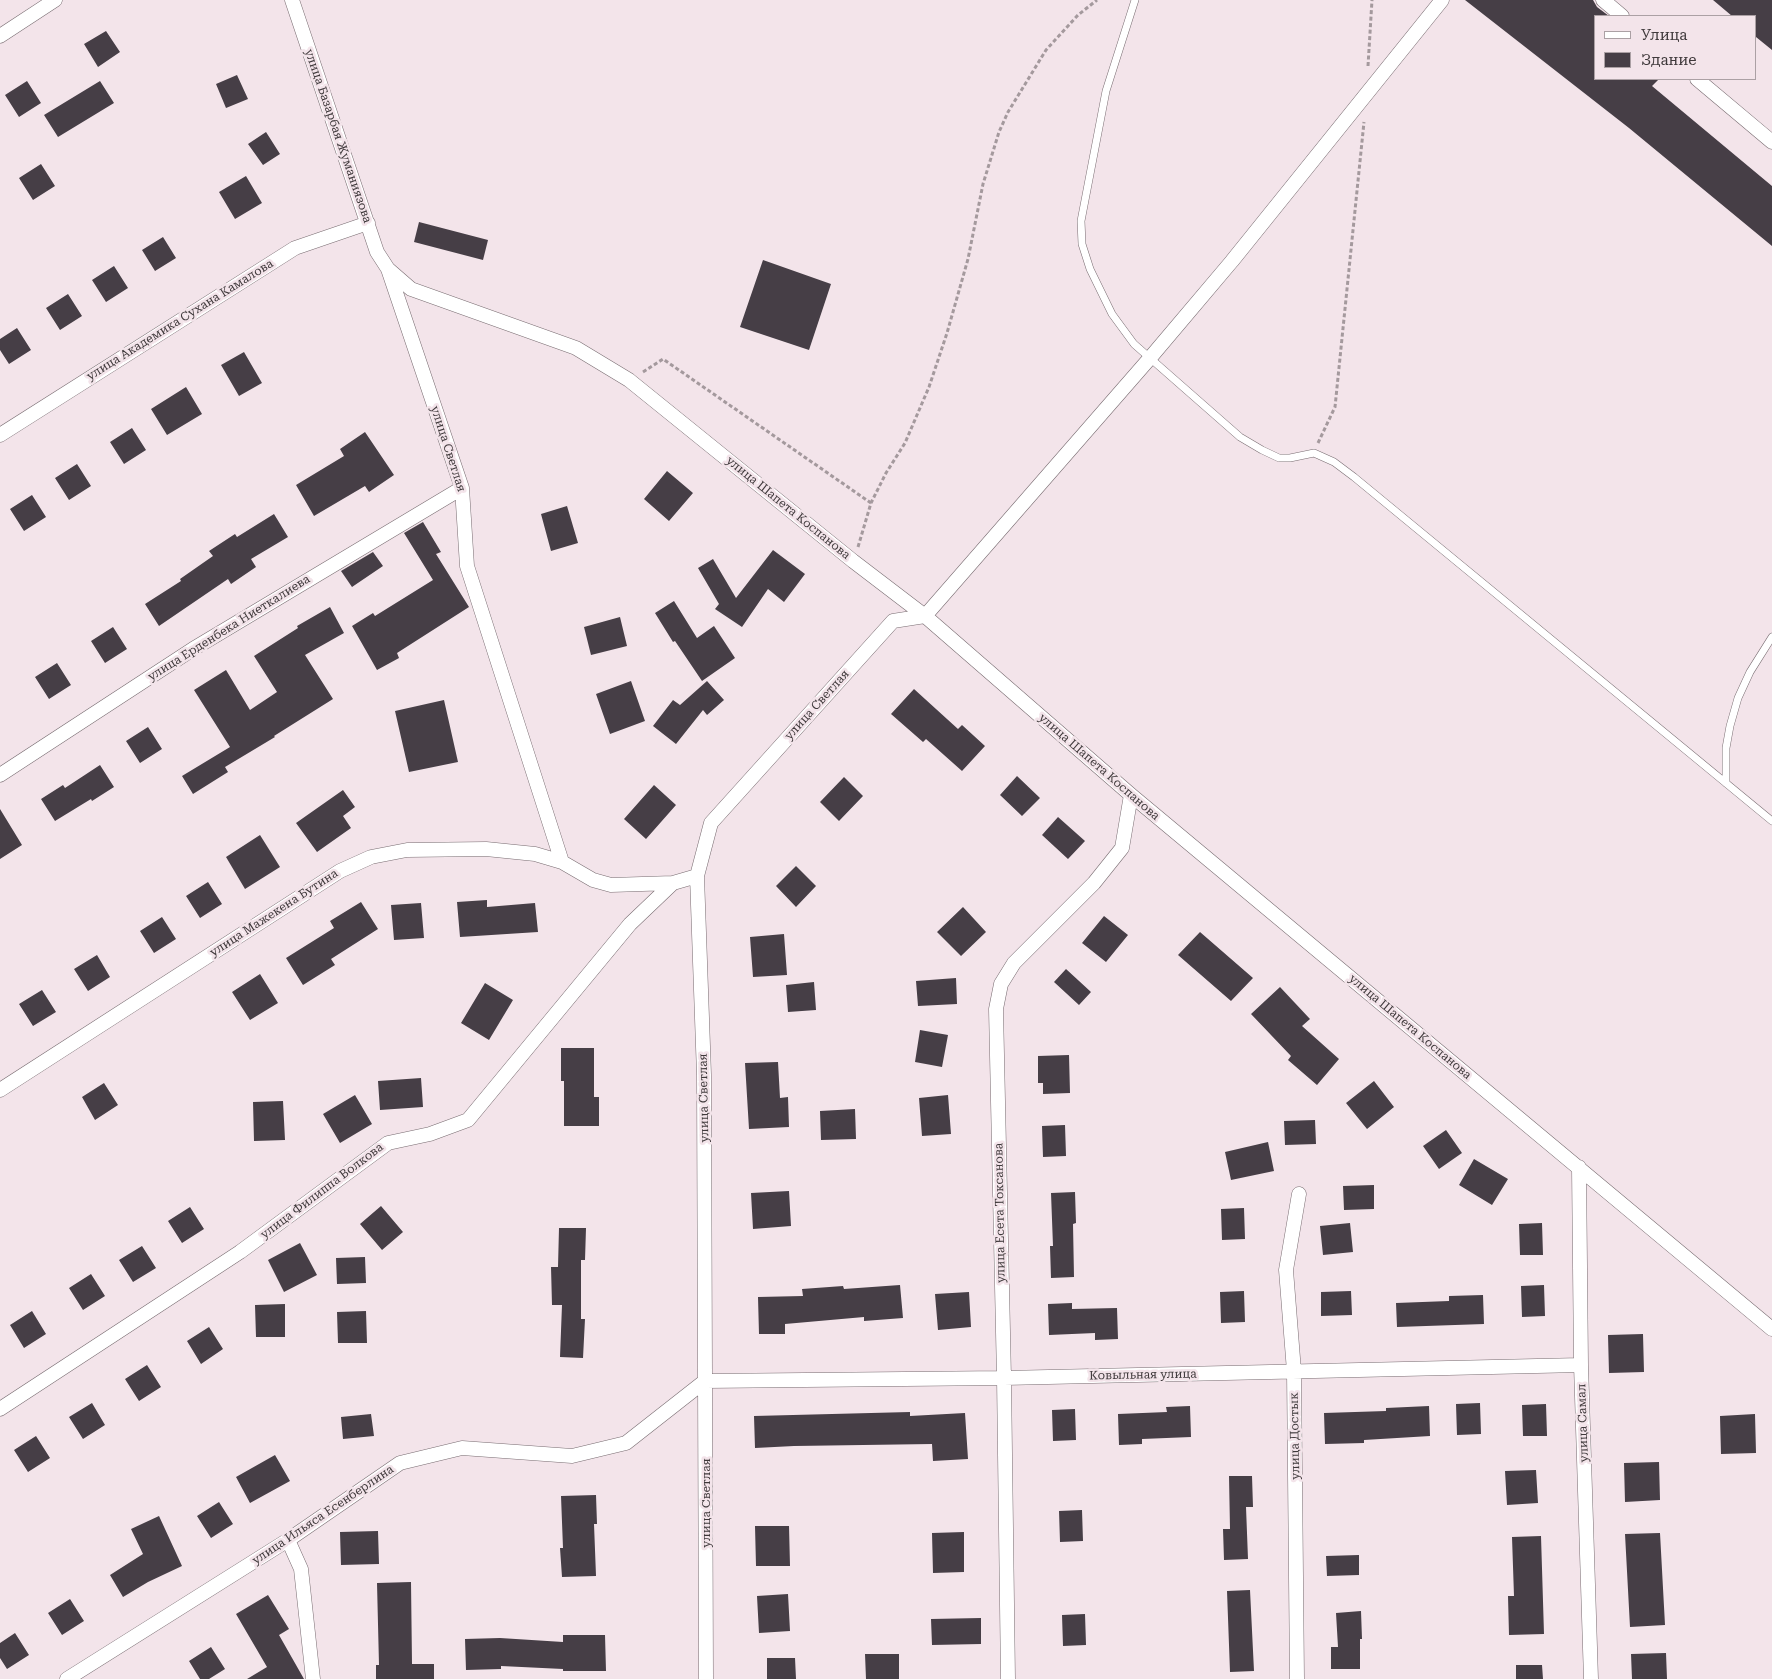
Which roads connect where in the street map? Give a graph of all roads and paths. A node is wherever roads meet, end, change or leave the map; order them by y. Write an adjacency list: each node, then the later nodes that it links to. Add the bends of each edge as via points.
1 (55, 0): 9 (street)
2 (292, 0): 14 (street, улица Базарбая Жуманиязова)
3 (1097, 0): 21 (path, via 1078,15 1046,50 999,132 983,184 968,259 932,378 905,443)
4 (1134, 0): 16 (lane, via 1106,91 1081,221 1082,244 1112,314 1134,344)
5 (1372, 0): 10 (path)
6 (1442, 0): 12 (street)
7 (1603, 0): 8 (street)
8 (1621, 15)
9 (0, 36)
10 (1368, 66)
11 (1698, 80): 13 (street)
12 (1366, 95): 16 (street); 19 (path, via 1335,407)
13 (1772, 142)
14 (368, 223): 15 (street, улица Базарбая Жуманиязова, via 377,252); 18 (street, улица Академика Сухана Камалова, via 295,248)
15 (388, 269): 17 (street, улица Шапета Коспанова, via 411,289 576,348); 20 (street, улица Светлая)
16 (1150, 358): 19 (lane, via 1240,437 1262,450 1279,458); 23 (street)
17 (629, 380): 21 (path, via 664,359); 22 (street, улица Шапета Коспанова)
18 (0, 435)
19 (1314, 453): 26 (lane, via 1334,462 1354,477)
20 (462, 488): 25 (street, улица Ерденбека Ниеткалиева, via 193,649); 29 (street, улица Светлая, via 467,566)
21 (872, 503): 22 (path)
22 (853, 561): 23 (street, улица Шапета Коспанова)
23 (925, 616): 27 (street, улица Шапета Коспанова); 30 (street, улица Светлая, via 893,621 711,823)
24 (1772, 637): 26 (lane, via 1750,672 1735,708 1726,748)
25 (0, 775)
26 (1726, 783): 28 (lane)
27 (1131, 795): 33 (street, улица Шапета Коспанова); 38 (street, улица Есета Токсанова, via 1122,848 1094,883 1014,963 999,992 996,1009)
28 (1772, 821)
29 (562, 862): 31 (street, улица Мажекена Бутина, via 593,880 611,885); 32 (street, улица Мажекена Бутина, via 535,854 486,849 407,850 371,857 340,870)
30 (697, 876): 31 (street, улица Мажекена Бутина); 39 (street, улица Светлая, via 704,1076)
31 (673, 883): 40 (street, улица Филиппа Волкова, via 630,924 468,1120 430,1134 388,1142 240,1252)
32 (0, 1090)
33 (1578, 1167): 35 (street, улица Шапета Коспанова); 36 (street, улица Самал)
34 (1299, 1194): 37 (street, улица Достык, via 1286,1270)
35 (1772, 1329)
36 (1581, 1365): 37 (street, Ковыльная улица); 47 (street, улица Самал)
37 (1294, 1371): 38 (street, Ковыльная улица); 46 (street, улица Достык)
38 (1004, 1378): 39 (street, Ковыльная улица); 45 (street, улица Есета Токсанова)
39 (706, 1381): 41 (street, улица Ильяса Есенберлина, via 626,1443 572,1456 462,1448 400,1463); 44 (street, улица Светлая)
40 (0, 1409)
41 (288, 1540): 42 (street, улица Ильяса Есенберлина); 43 (street, via 300,1569)
42 (67, 1679)
43 (313, 1679)
44 (706, 1679)
45 (1008, 1679)
46 (1297, 1679)
47 (1591, 1679)

